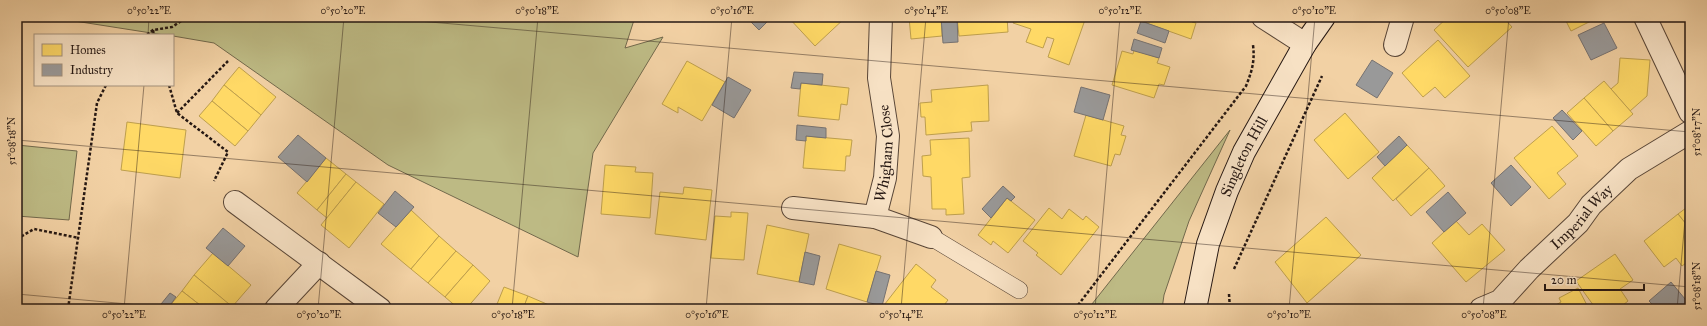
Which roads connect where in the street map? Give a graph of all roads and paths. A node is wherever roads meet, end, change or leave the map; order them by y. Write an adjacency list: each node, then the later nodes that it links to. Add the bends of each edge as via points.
1 (187, 17): 7 (path, via 172,27)
2 (880, 17): 23 (street, Whigham Close, via 879,78 888,136 885,178)
3 (1263, 17): 10 (street)
4 (1324, 17): 10 (street, Singleton Hill)
5 (1403, 17): 12 (street)
6 (1645, 17): 17 (street)
7 (153, 30): 8 (path); 9 (path)
8 (148, 34)
9 (154, 34)
10 (1305, 44): 36 (street, Singleton Hill, via 1244,152 1227,191 1208,244)
11 (1253, 45): 35 (path, via 1255,59 1246,86)
12 (1395, 45)
13 (228, 61): 18 (path)
14 (1325, 70): 28 (path)
15 (106, 86): 25 (path, via 97,103)
16 (169, 86): 18 (path)
17 (1690, 112)
18 (177, 113): 20 (path, via 228,152)
19 (1690, 132): 31 (street, Imperial Way, via 1629,169)
20 (214, 182)
21 (236, 202): 27 (street)
22 (793, 208): 23 (street, Whigham Close)
23 (875, 217): 24 (street, Whigham Close)
24 (931, 237): 29 (lane)
25 (79, 238): 26 (path, via 34,229); 32 (path)
26 (17, 239)
27 (319, 263): 33 (street); 34 (street)
28 (1233, 271)
29 (1019, 290)
30 (1230, 290): 37 (path)
31 (1495, 306)
32 (68, 309)
33 (276, 309)
34 (380, 309)
35 (1075, 309)
36 (1195, 309)
37 (1230, 309)

